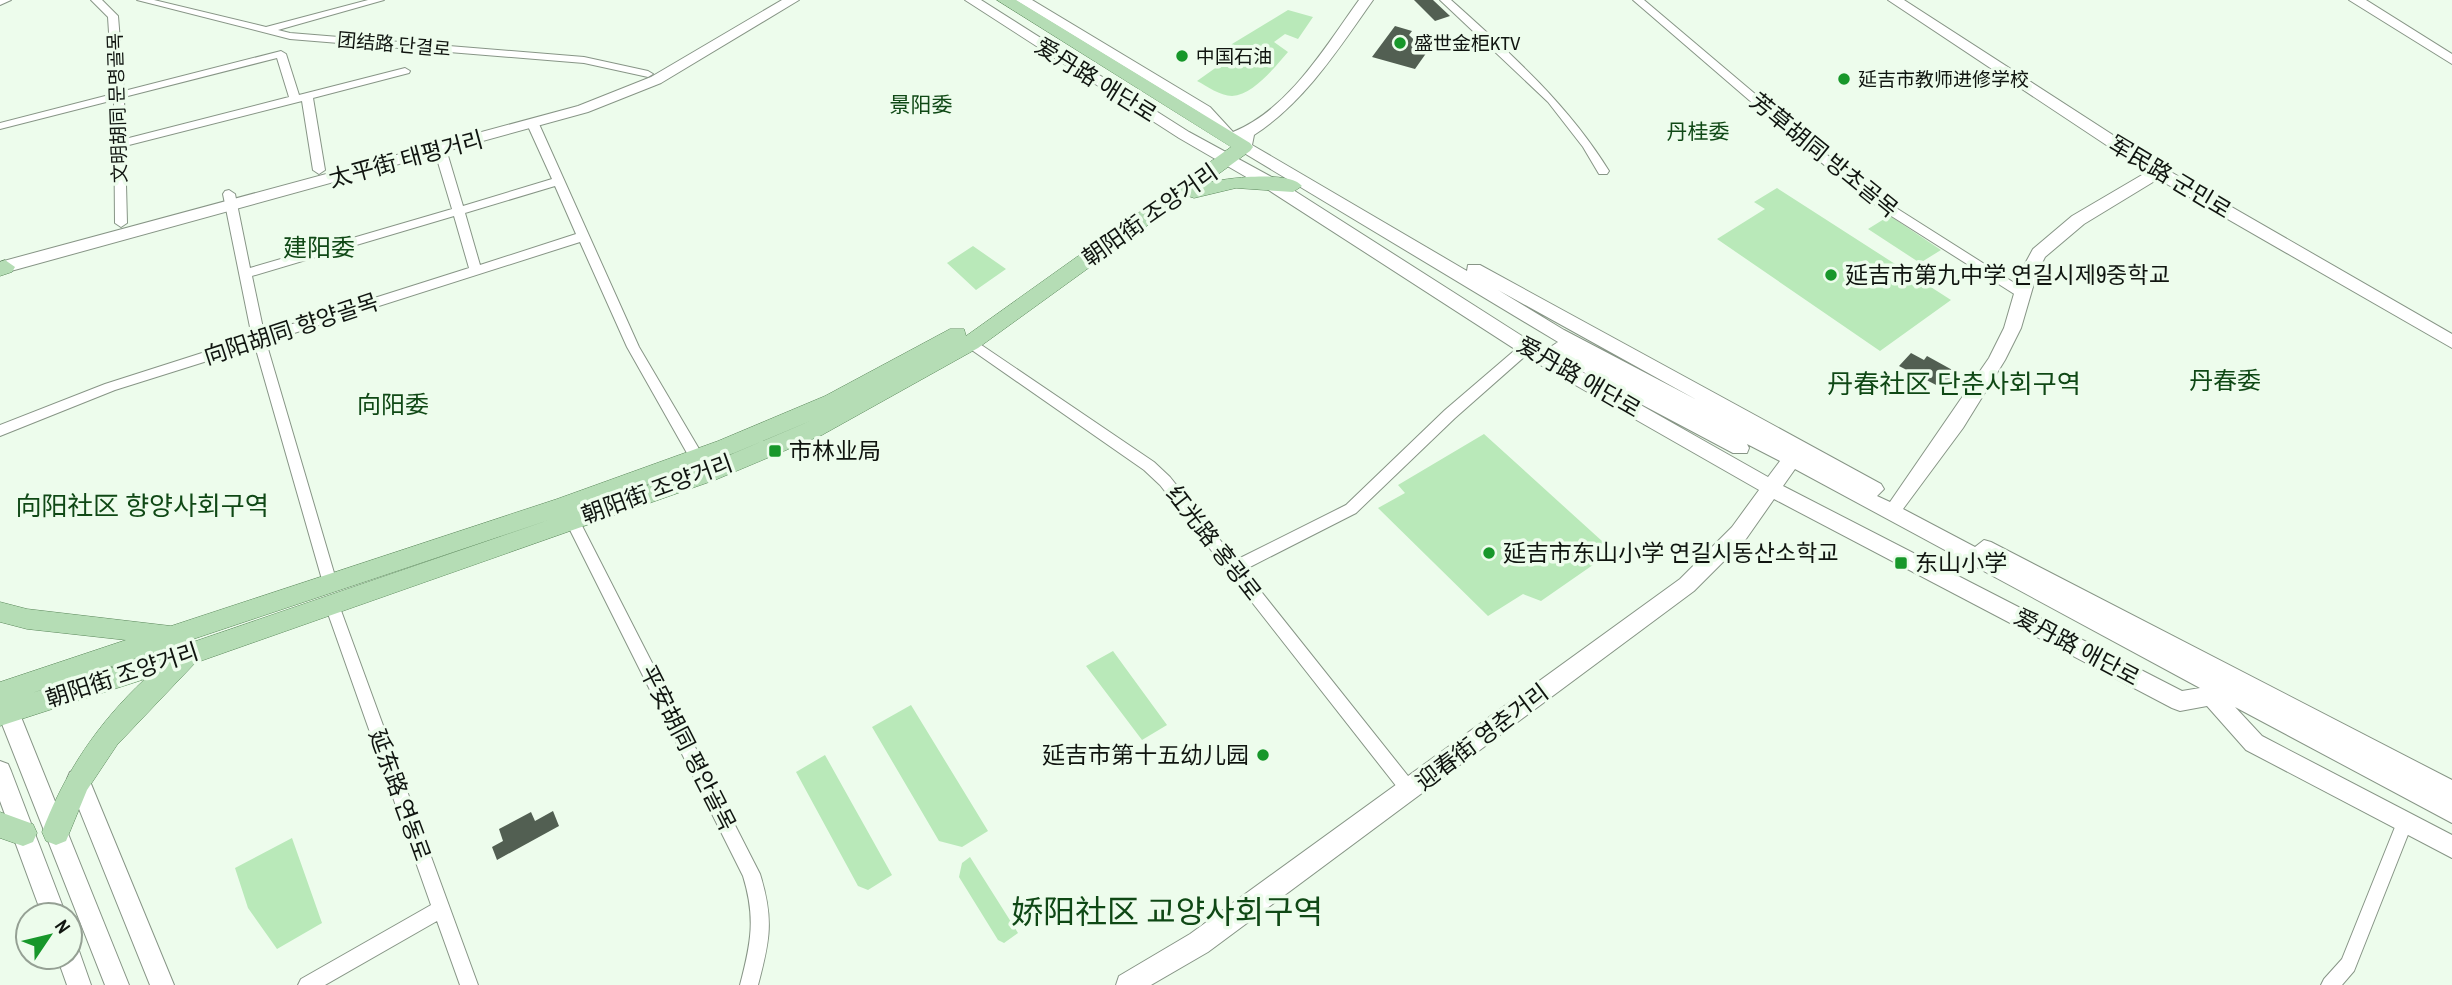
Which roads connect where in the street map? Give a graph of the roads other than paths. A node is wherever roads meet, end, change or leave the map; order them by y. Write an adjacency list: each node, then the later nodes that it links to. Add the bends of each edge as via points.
1 (96, 0): 19 (street, 文明胡同 문명골목, via 113,16)
2 (142, 0): 15 (street, 团结路 단결로)
3 (379, 0): 15 (street)
4 (775, 0): 18 (main road, 太平街 태평거리)
5 (792, 0): 21 (main road, 太平街 태평거리, via 656,80)
6 (972, 0): 24 (main road, 爱丹路 애단로)
7 (994, 0): 24 (main road, 爱丹路 애단로)
8 (1005, 0): 24 (main road, 爱丹路 애단로)
9 (1022, 0): 24 (main road, 爱丹路 애단로, via 1205,110)
10 (1366, 0): 24 (main road, 朝阳街 조양거리, via 1311,75)
11 (1445, 0): 27 (street, via 1547,92 1590,146)
12 (1638, 0): 39 (street, 芳草胡同 방초골목, via 1848,179)
13 (1895, 0): 28 (main road, 军民路 군민로)
14 (2356, 0): 16 (main road)
15 (262, 31): 18 (street, 团结路 단결로, via 584,60)
16 (2452, 60)
17 (405, 71): 20 (street)
18 (648, 74): 26 (main road, 太平街 태평거리, via 566,103)
19 (119, 97): 20 (street, via 281,54); 22 (street); 23 (street, 文明胡同 문명골목)
20 (301, 98): 23 (street); 26 (street)
21 (533, 124): 25 (main road, 太平街 태평거리); 29 (street)
22 (0, 126)
23 (119, 144): 34 (street, 文明胡同 문명골목)
24 (1232, 147): 30 (main road, 爱丹路 애단로); 32 (main road, 朝阳街 조양거리); 45 (main road, 朝阳街 조양거리, via 959,333 833,402); 46 (main road, 爱丹路 애단로, via 1331,196)
25 (440, 149): 31 (main road, 太平街 태평거리); 33 (street)
26 (319, 170): 31 (main road, 太平街 태평거리)
27 (1603, 171)
28 (2158, 172): 39 (main road, via 2040,252); 41 (main road, 军民路 군민로)
29 (559, 181): 33 (street); 35 (street)
30 (1283, 185): 32 (main road, via 1223,184); 43 (street, 爱丹路 애단로); 46 (main road, 爱丹路 애단로, via 1611,380)
31 (231, 200): 34 (main road, 太平街 태평거리); 36 (main road, 太平街 태평거리); 38 (street, 延东路 연동로)
32 (1171, 200): 42 (main road, 朝阳街 조양거리)
33 (458, 212): 37 (street); 38 (street)
34 (121, 223): 36 (main road, 太平街 태평거리)
35 (584, 236): 37 (street, 向阳胡同 향양골목); 45 (street, via 633,347)
36 (2, 261)
37 (476, 271): 40 (street, 向阳胡同 향양골목)
38 (245, 274): 40 (street, 延东路 연동로)
39 (2023, 294): 47 (main road, via 1994,364)
40 (259, 339): 44 (street, 向阳胡同 향양골목, via 110,387); 50 (street, 延东路 연동로)
41 (2452, 342)
42 (971, 343): 48 (main road, 朝阳街 조양거리, via 814,429 707,474); 49 (street, 红光路 홍광로, via 1149,466)
43 (1527, 347): 46 (street, 爱丹路 애단로); 49 (street, via 1351,509)
44 (0, 430)
45 (697, 458): 50 (main road, 朝阳街 조양거리)
46 (1786, 467): 47 (main road, 爱丹路 애단로); 55 (main road, 爱丹路 애단로, via 2180,701); 58 (main road, 迎春街 영춘거리, via 1740,533 1687,585); 60 (main road, 爱丹路 애단로)
47 (1899, 503): 59 (main road, 爱丹路 애단로)
48 (572, 520): 50 (main road, 朝阳街 조양거리); 72 (street, 平安胡同 평안골목, via 751,874 762,905 762,933)
49 (1234, 568): 58 (street, 红光路 홍광로)
50 (331, 594): 52 (main road, 朝阳街 조양거리); 53 (main road, 朝阳街 조양거리); 67 (street, 延东路 연동로)
51 (0, 612): 52 (main road)
52 (171, 635): 54 (main road, 朝阳街 조양거리)
53 (193, 653): 54 (main road, 朝阳街 조양거리); 57 (main road, via 127,713)
54 (3, 696): 64 (main road)
55 (2211, 696): 61 (main road, via 2254,743); 62 (main road)
56 (0, 771): 63 (main road)
57 (78, 779): 64 (main road); 69 (main road)
58 (1409, 791): 73 (main road, 迎春街 영춘거리, via 1199,943)
59 (2452, 791)
60 (2452, 812)
61 (2405, 822): 65 (main road); 74 (street, via 2348,965)
62 (2452, 823)
63 (12, 829): 66 (main road)
64 (56, 832): 68 (main road)
65 (2452, 847)
66 (47, 901)
67 (441, 909): 70 (street); 71 (street, 延东路 연동로)
68 (117, 985)
69 (162, 985)
70 (307, 985)
71 (468, 985)
72 (749, 985)
73 (1128, 985)
74 (2330, 985)

